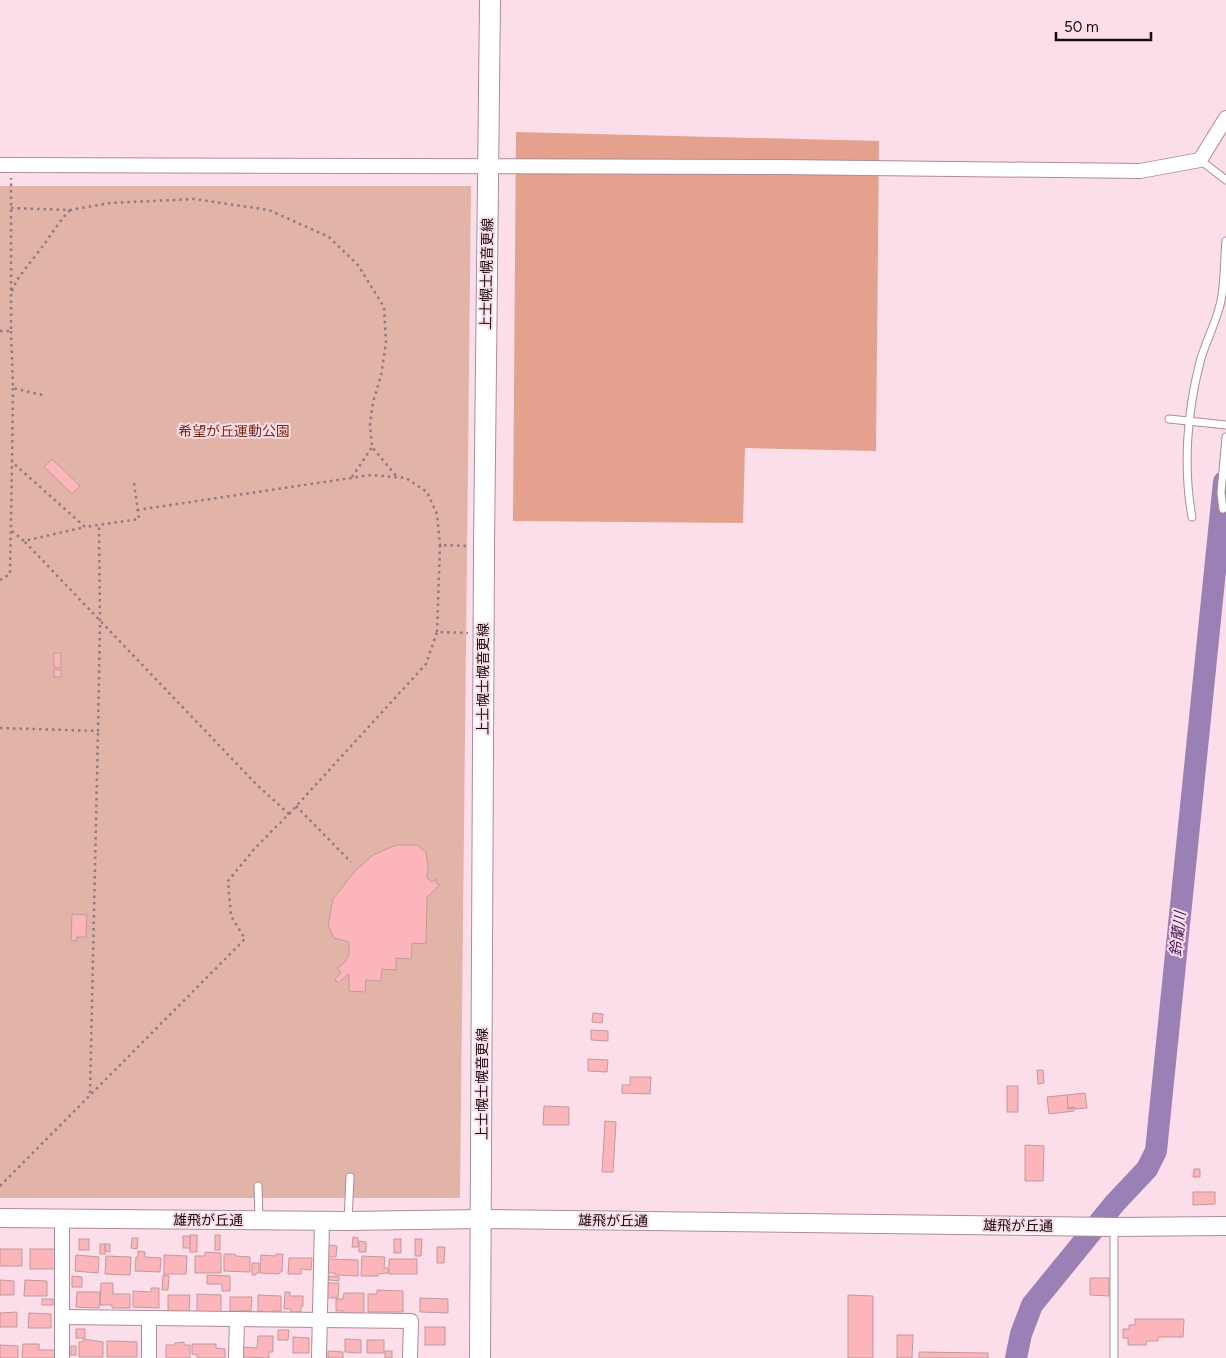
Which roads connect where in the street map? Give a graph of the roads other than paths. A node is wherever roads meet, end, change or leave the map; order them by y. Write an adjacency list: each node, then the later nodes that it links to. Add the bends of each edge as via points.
1 (490, 0): 5 (main road, 上士幌士幌音更線)
2 (1226, 118): 3 (street)
3 (1200, 160): 5 (street, via 1140,171); 6 (lane)
4 (0, 165): 5 (street)
5 (489, 166): 18 (main road, 上士幌士幌音更線)
6 (1226, 181)
7 (1226, 241): 9 (lane, via 1220,304 1200,362)
8 (1169, 418): 9 (lane)
9 (1189, 421): 10 (lane); 13 (lane, via 1187,489)
10 (1226, 425)
11 (1226, 438): 12 (lane)
12 (1222, 509)
13 (1192, 517)
14 (350, 1177): 21 (lane)
15 (258, 1186): 19 (lane)
16 (0, 1218): 17 (street, 雄飛が丘通)
17 (62, 1219): 19 (street, 雄飛が丘通); 24 (street)
18 (481, 1219): 21 (street, 雄飛が丘通); 23 (street, 雄飛が丘通); 33 (main road, 上士幌士幌音更線)
19 (259, 1220): 20 (street, 雄飛が丘通)
20 (322, 1220): 21 (street, 雄飛が丘通); 27 (street)
21 (348, 1221)
22 (1226, 1226): 23 (street, 雄飛が丘通)
23 (1114, 1227): 34 (lane)
24 (62, 1317): 25 (street); 28 (street)
25 (149, 1318): 26 (street); 29 (street)
26 (237, 1319): 27 (street); 30 (street)
27 (320, 1320): 31 (street); 32 (street, via 411,1321)
28 (62, 1358)
29 (149, 1358)
30 (236, 1358)
31 (319, 1358)
32 (410, 1358)
33 (480, 1358)
34 (1114, 1358)

